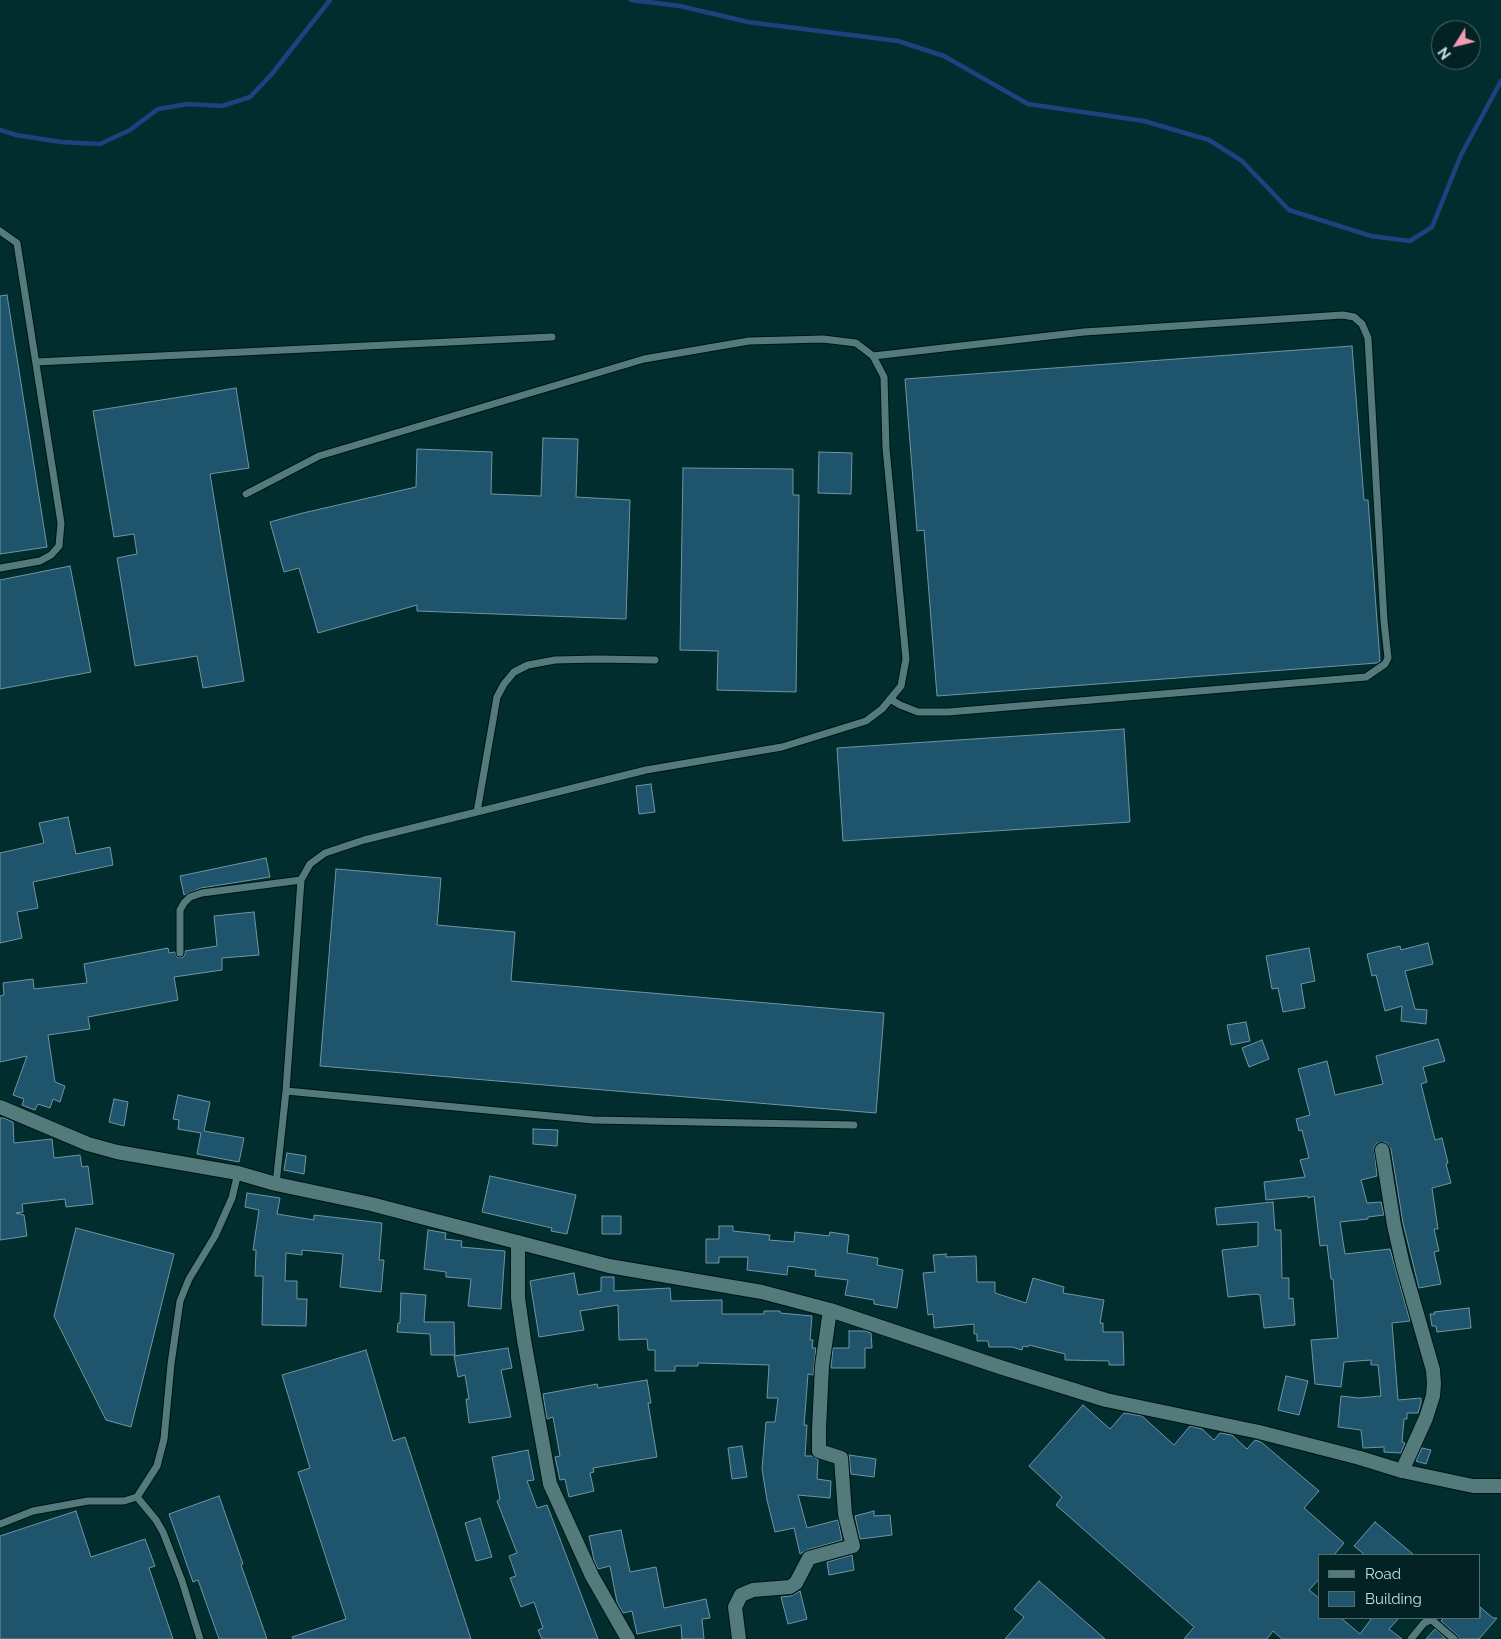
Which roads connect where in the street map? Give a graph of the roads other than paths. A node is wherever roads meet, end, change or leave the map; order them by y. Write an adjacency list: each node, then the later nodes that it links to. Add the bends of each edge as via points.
1 (0, 231): 4 (lane, via 17,242)
2 (552, 336): 4 (lane)
3 (873, 356): 5 (lane, via 856,343 823,339 749,341 644,359 319,456); 8 (lane, via 884,377 886,448 906,659 901,686); 8 (lane, via 1084,332 1354,316 1368,338 1388,658 1385,664 1366,677 948,712 918,712)
4 (36, 362): 6 (lane, via 61,523 59,546 40,561)
5 (246, 494)
6 (0, 568)
7 (655, 660): 9 (lane, via 555,660 528,665 514,672 497,697)
8 (890, 699): 9 (lane, via 866,722 782,747 646,770)
9 (477, 812): 10 (lane, via 325,853 310,864)
10 (301, 880): 11 (lane, via 202,893 190,898 180,910); 12 (lane)
11 (180, 953)
12 (286, 1091): 14 (lane, via 592,1120); 17 (lane)
13 (0, 1107): 16 (street, via 88,1144)
14 (854, 1125)
15 (1382, 1150): 20 (street, via 1394,1225 1434,1384 1426,1418)
16 (238, 1173): 17 (street); 22 (lane, via 232,1198 215,1236 189,1279 180,1301 164,1439 157,1466)
17 (276, 1184): 18 (street, via 371,1204)
18 (518, 1242): 19 (street, via 609,1266 762,1292); 25 (street, via 518,1298 550,1484 592,1576)
19 (830, 1310): 20 (street, via 1106,1400 1258,1432); 26 (street, via 822,1366 820,1451 841,1458 845,1514 853,1546 809,1558 796,1583 790,1587 753,1590 741,1595 735,1607)
20 (1402, 1471): 21 (street, via 1473,1486)
21 (1501, 1486)
22 (137, 1497): 23 (lane, via 124,1501 88,1501 33,1512); 24 (lane, via 163,1532)
23 (0, 1524)
24 (200, 1639)
25 (628, 1639)
26 (739, 1639)
27 (1411, 1639): 28 (lane, via 1430,1620)
28 (1454, 1639)

